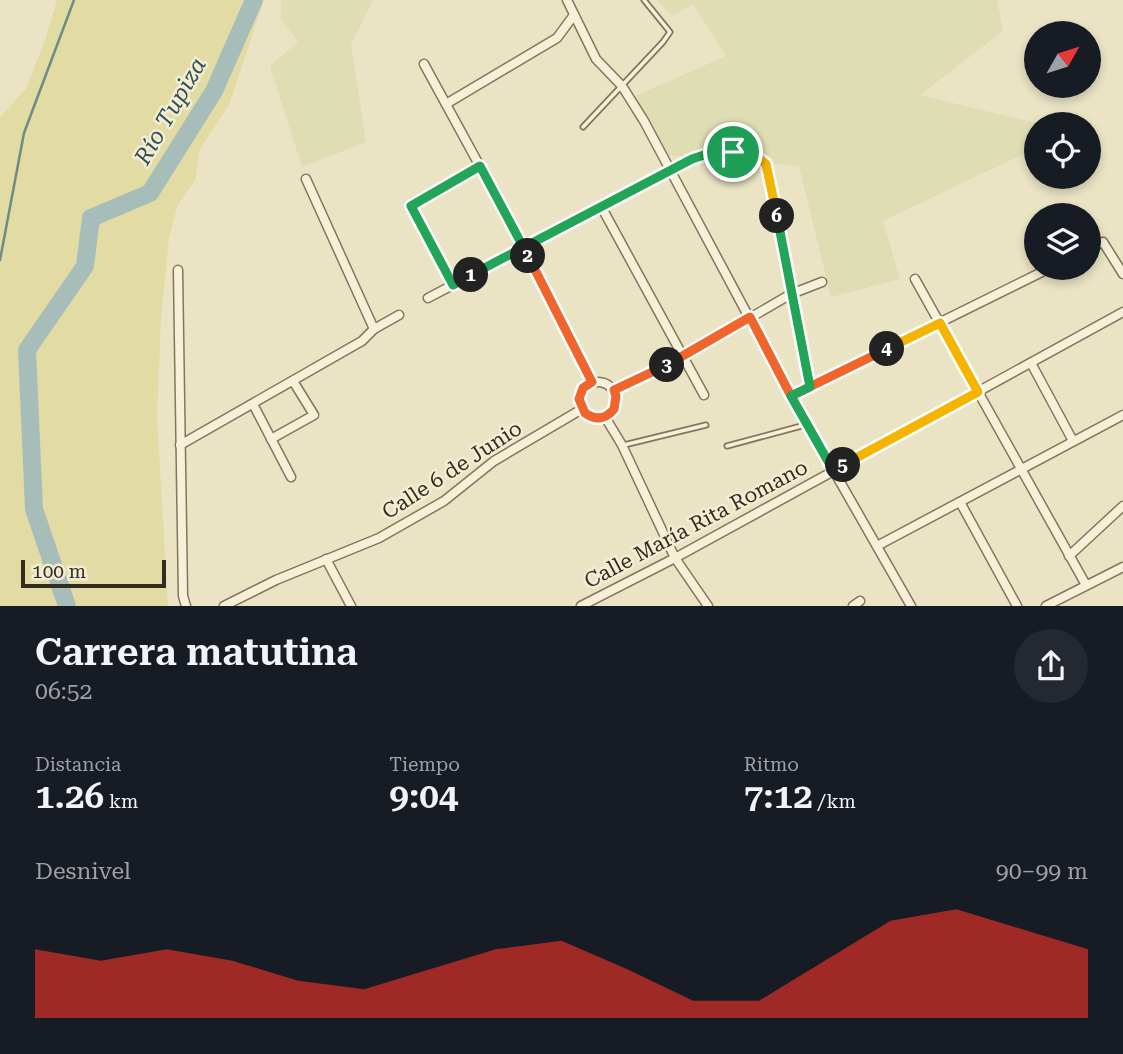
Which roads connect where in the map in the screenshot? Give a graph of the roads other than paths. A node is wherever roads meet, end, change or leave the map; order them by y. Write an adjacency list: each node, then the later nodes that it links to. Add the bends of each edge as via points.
1 (567, 0): 3 (street)
2 (645, 0): 5 (lane, via 670,32)
3 (574, 15): 5 (street, via 596,59); 6 (street, via 557,38)
4 (424, 64): 6 (street)
5 (622, 86): 7 (lane); 10 (street)
6 (446, 104): 9 (street)
7 (583, 127)
8 (766, 164): 10 (street, via 756,156 710,153); 21 (lane)
9 (480, 166): 14 (street); 20 (street, via 411,206)
10 (669, 171): 12 (street); 25 (street)
11 (306, 179): 27 (street)
12 (602, 208): 14 (street); 28 (street)
13 (1101, 243): 16 (street)
14 (524, 247): 20 (street); 31 (street)
15 (178, 270): 45 (street)
16 (1123, 274)
17 (915, 279): 26 (street)
18 (1027, 280): 26 (street)
19 (822, 282): 21 (street)
20 (453, 285): 22 (street)
21 (792, 293): 25 (street); 32 (lane)
22 (428, 298)
23 (1123, 312): 29 (street, Calle María Rita Romano)
24 (399, 316): 27 (street)
25 (750, 317): 28 (street); 36 (street)
26 (940, 323): 32 (street); 34 (street)
27 (374, 329): 30 (street, via 362,341)
28 (683, 357): 33 (street); 35 (street)
29 (1031, 363): 34 (street, Calle María Rita Romano); 44 (street)
30 (293, 381): 37 (street); 43 (street, via 314,415)
31 (592, 382): 33 (street); 38 (street, via 580,393)
32 (810, 387): 36 (street)
33 (614, 390): 40 (street, via 614,409)
34 (978, 392): 48 (street); 49 (street, Calle María Rita Romano)
35 (704, 395)
36 (791, 396): 41 (street)
37 (253, 404): 43 (street); 45 (street)
38 (582, 409): 40 (street, via 589,416); 56 (street, Calle 6 de Junio, via 495,461 444,501 379,538)
39 (1123, 415): 44 (street)
40 (604, 417): 46 (street)
41 (807, 424): 47 (lane); 49 (street)
42 (706, 425): 46 (lane)
43 (271, 439): 50 (street)
44 (1073, 441): 48 (street)
45 (180, 445): 60 (street)
46 (622, 445): 55 (street)
47 (727, 446)
48 (1021, 469): 51 (street); 54 (street)
49 (833, 470): 53 (street); 55 (street, Calle María Rita Romano)
50 (291, 477)
51 (960, 502): 53 (street); 65 (street)
52 (1123, 506): 54 (street)
53 (877, 546): 64 (street)
54 (1069, 556): 58 (street)
55 (675, 558): 59 (street); 63 (street, Calle María Rita Romano)
56 (326, 559): 61 (street, Calle 6 de Junio); 62 (street)
57 (1123, 567): 58 (street)
58 (1086, 585): 66 (street)
59 (706, 605)
60 (186, 606)
61 (224, 606)
62 (351, 606)
63 (581, 606)
64 (911, 606)
65 (1017, 606)
66 (1046, 606)

